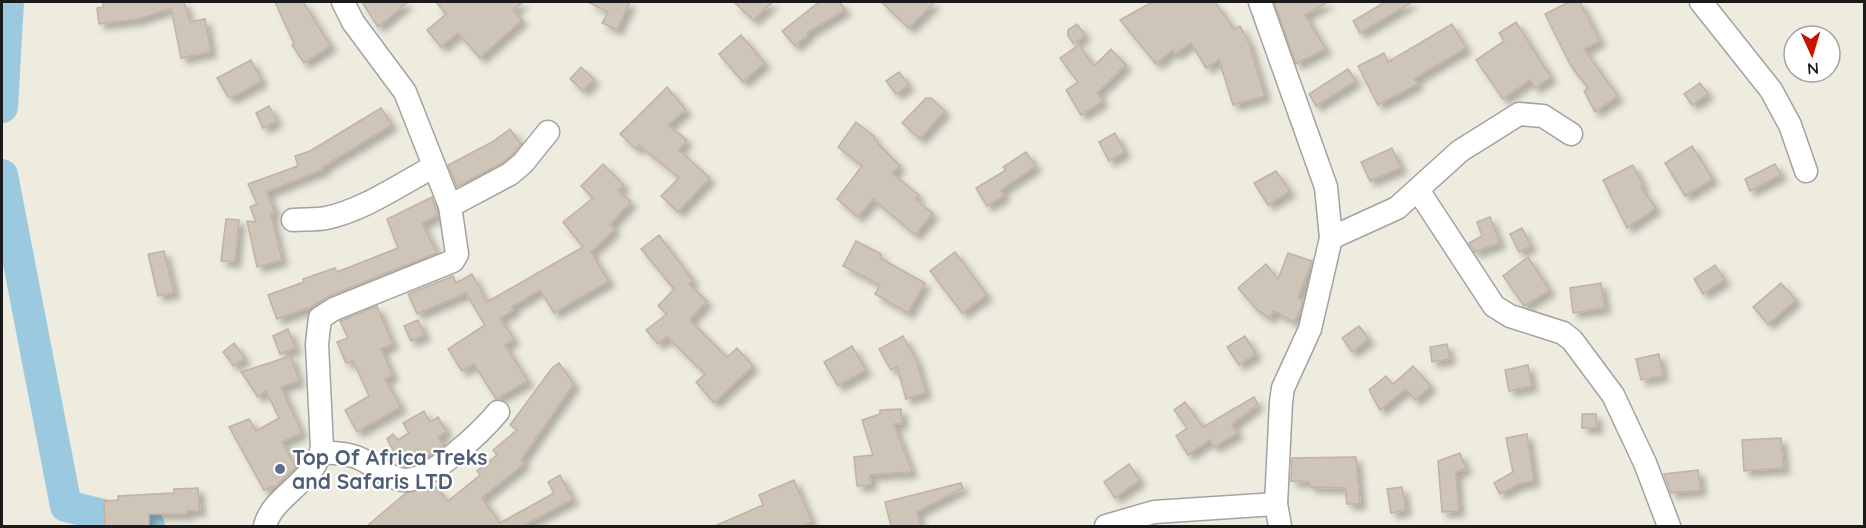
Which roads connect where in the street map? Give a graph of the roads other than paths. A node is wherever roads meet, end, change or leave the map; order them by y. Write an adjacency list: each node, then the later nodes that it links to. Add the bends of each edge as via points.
1 (343, 2): 6 (street, via 353,22 405,92)
2 (1260, 2): 11 (street, via 1326,186)
3 (1701, 2): 7 (street, via 1771,90 1790,125)
4 (548, 132): 9 (street, via 510,174)
5 (1571, 134): 8 (street, via 1543,116 1519,114 1460,152)
6 (433, 167): 9 (street); 10 (street, via 340,214)
7 (1806, 171)
8 (1418, 190): 11 (street, via 1388,214); 18 (street, via 1494,306 1510,316 1568,336 1613,395)
9 (450, 206): 13 (street, via 458,246 453,261 320,318 317,344)
10 (293, 220)
11 (1331, 238): 14 (street, via 1310,328 1283,387)
12 (498, 412): 13 (street, via 481,433 423,475 410,479 398,478 353,456)
13 (321, 452): 15 (street, via 319,462 274,509)
14 (1276, 504): 16 (street, via 1154,512); 17 (street)
15 (265, 526)
16 (1106, 526)
17 (1281, 526)
18 (1669, 526)

